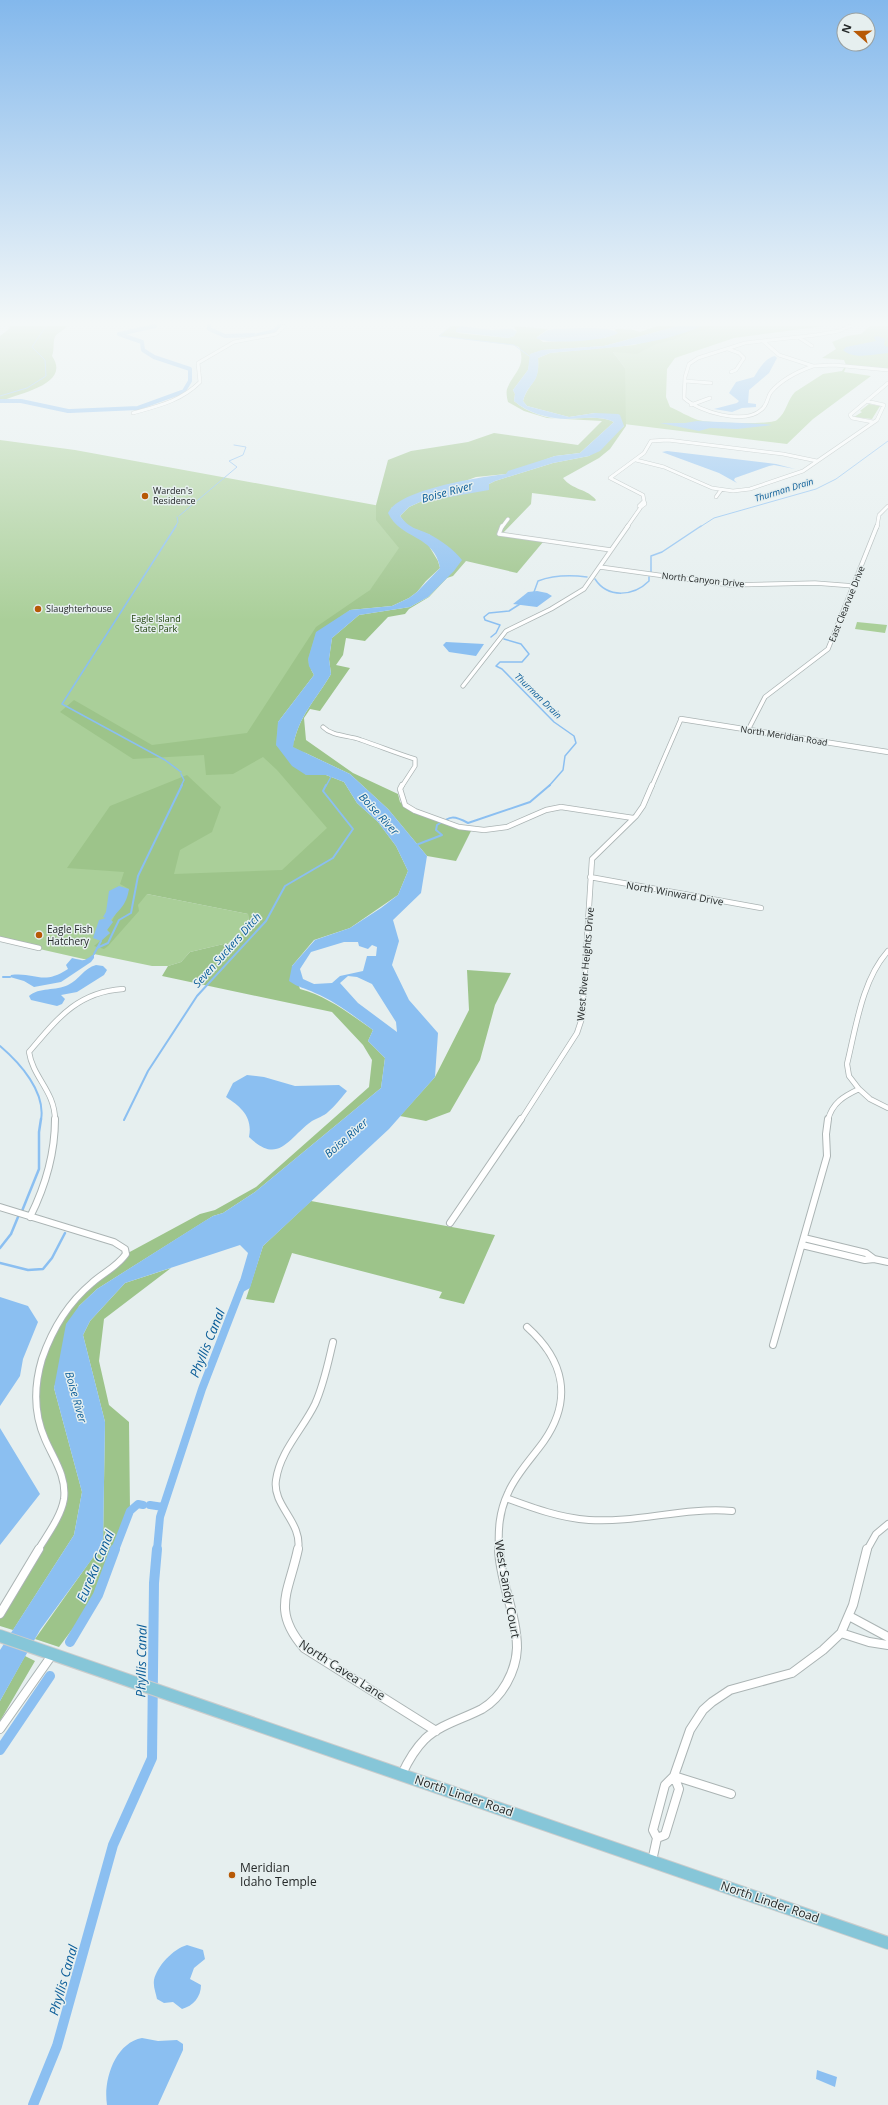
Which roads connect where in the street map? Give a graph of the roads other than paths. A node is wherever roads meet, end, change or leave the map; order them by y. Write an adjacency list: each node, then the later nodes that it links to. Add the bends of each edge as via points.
1 (870, 424): 3 (street)
2 (636, 460): 3 (street, via 644,453 649,443 657,440 776,453); 4 (street); 8 (street, via 610,478 640,492 645,497 645,501 639,506 641,507)
3 (817, 462): 4 (street, via 792,476 765,485 742,490)
4 (721, 490): 5 (street)
5 (716, 497)
6 (888, 506): 10 (street, East Clearvue Drive, via 879,515 878,528)
7 (508, 519): 8 (street, via 499,534)
8 (611, 550): 9 (street)
9 (600, 567): 10 (street, North Canyon Drive, via 730,585 815,583); 11 (street, via 584,589 506,631)
10 (854, 586): 14 (street, East Clearvue Drive, via 826,652 765,697)
11 (464, 686)
12 (681, 720): 14 (street, North Meridian Road); 16 (street, West River Heights Drive, via 643,806)
13 (323, 727): 16 (street, via 328,732 360,739 415,759 414,769 400,789 402,798 405,805 442,822 470,829 496,830 561,806)
14 (748, 730): 15 (street, North Meridian Road)
15 (888, 752)
16 (633, 818): 17 (street, West River Heights Drive, via 592,859)
17 (590, 877): 18 (street, North Winward Drive); 27 (street, West River Heights Drive, via 585,988 582,1018 577,1033 540,1092)
18 (761, 908)
19 (0, 939): 20 (street)
20 (39, 948)
21 (888, 951): 23 (street, via 879,961 866,993 847,1064 849,1076)
22 (123, 989): 26 (street, via 98,991 75,1004 63,1013 30,1052 29,1058 42,1077 53,1102 54,1127 43,1187)
23 (859, 1089): 24 (street, via 870,1099); 28 (street, via 840,1097 834,1103 826,1129 827,1156)
24 (888, 1108)
25 (0, 1207): 26 (street)
26 (30, 1217): 38 (street, via 114,1242 125,1249 126,1254 69,1305 47,1346 38,1371 36,1407 42,1433 61,1473 64,1498 59,1514)
27 (450, 1223)
28 (804, 1238): 29 (street); 30 (street, via 866,1253)
29 (802, 1245): 30 (street, via 865,1260); 34 (street)
30 (874, 1259): 31 (street)
31 (888, 1262)
32 (527, 1327): 35 (street, West Sandy Court, via 546,1345 554,1360 561,1383 561,1400 551,1430 514,1482)
33 (333, 1342): 46 (street, North Cavea Lane, via 315,1403 279,1468 276,1482 278,1498 299,1538 298,1554 283,1606 284,1621 291,1636 304,1648)
34 (773, 1345)
35 (506, 1498): 36 (street, via 552,1514 591,1520 620,1519 684,1510); 46 (street, West Sandy Court, via 499,1525 498,1544 516,1638 516,1666 507,1686 492,1702)
36 (732, 1511)
37 (888, 1524): 39 (street, via 875,1535 865,1553)
38 (0, 1614)
39 (849, 1616): 40 (street); 42 (street)
40 (840, 1633): 43 (street); 48 (street, via 822,1651 787,1675 722,1694 698,1716 685,1738)
41 (1, 1636): 44 (main road, North Linder Road)
42 (888, 1637)
43 (888, 1645)
44 (53, 1654): 45 (street); 47 (main road, North Linder Road)
45 (0, 1729)
46 (436, 1731): 47 (street, West Sandy Court, via 417,1746)
47 (401, 1775): 51 (main road, North Linder Road)
48 (674, 1776): 49 (street); 50 (street, via 665,1785 653,1830); 50 (street, via 679,1789 666,1835)
49 (731, 1794)
50 (657, 1838): 51 (street)
51 (652, 1861): 52 (main road, North Linder Road)
52 (888, 1943)

